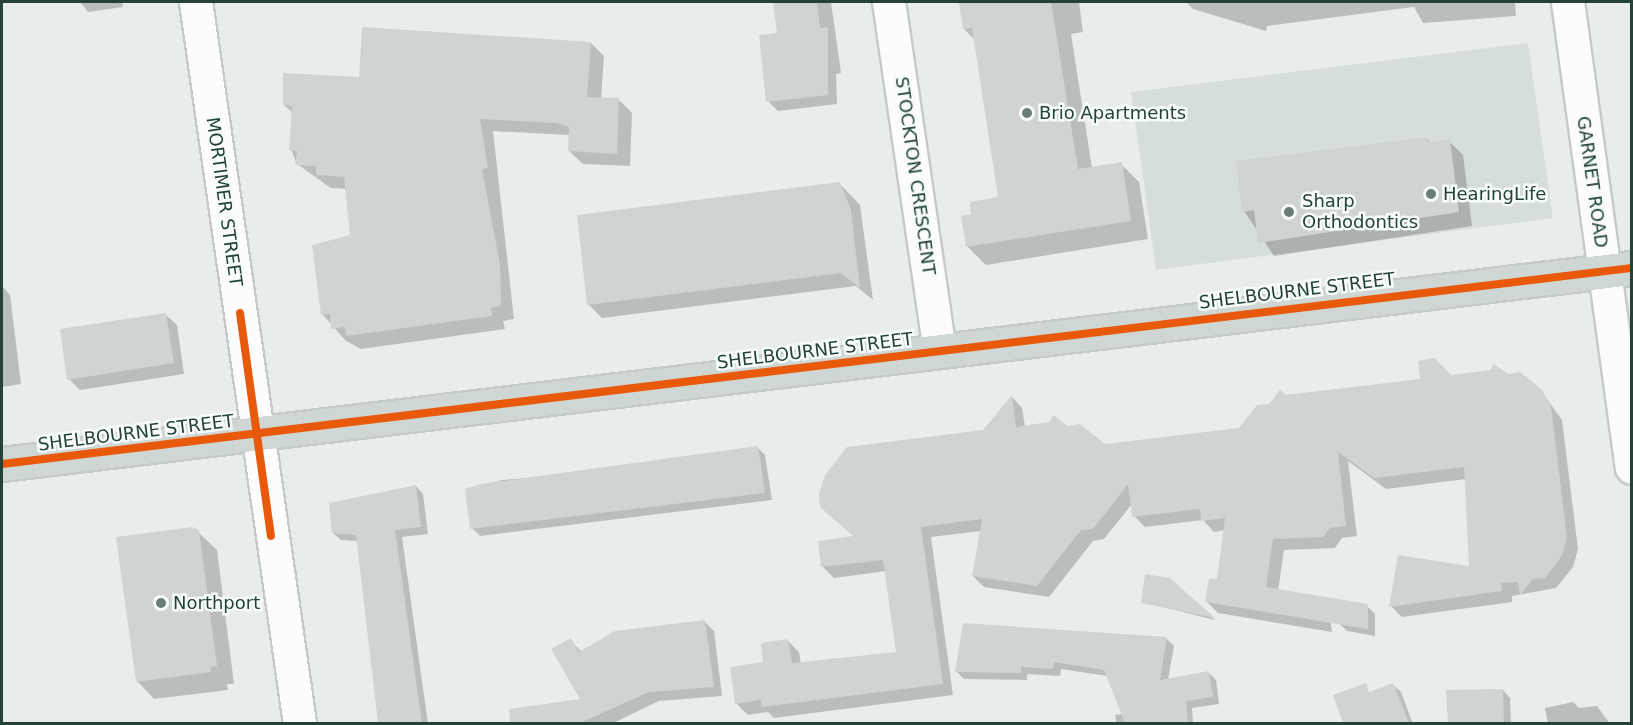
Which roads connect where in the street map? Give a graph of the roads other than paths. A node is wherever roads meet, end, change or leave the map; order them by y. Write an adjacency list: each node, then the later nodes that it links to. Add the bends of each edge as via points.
1 (196, 2): 6 (street, MORTIMER STREET)
2 (890, 2): 5 (street, STOCKTON CRESCENT)
3 (1568, 2): 4 (street, GARNET ROAD)
4 (1618, 270): 5 (main road, SHELBOURNE STREET); 8 (street, GARNET ROAD)
5 (940, 351): 6 (main road, SHELBOURNE STREET)
6 (257, 435): 7 (main road, SHELBOURNE STREET); 9 (street, MORTIMER STREET)
7 (2, 464)
8 (1632, 468)
9 (300, 723)

